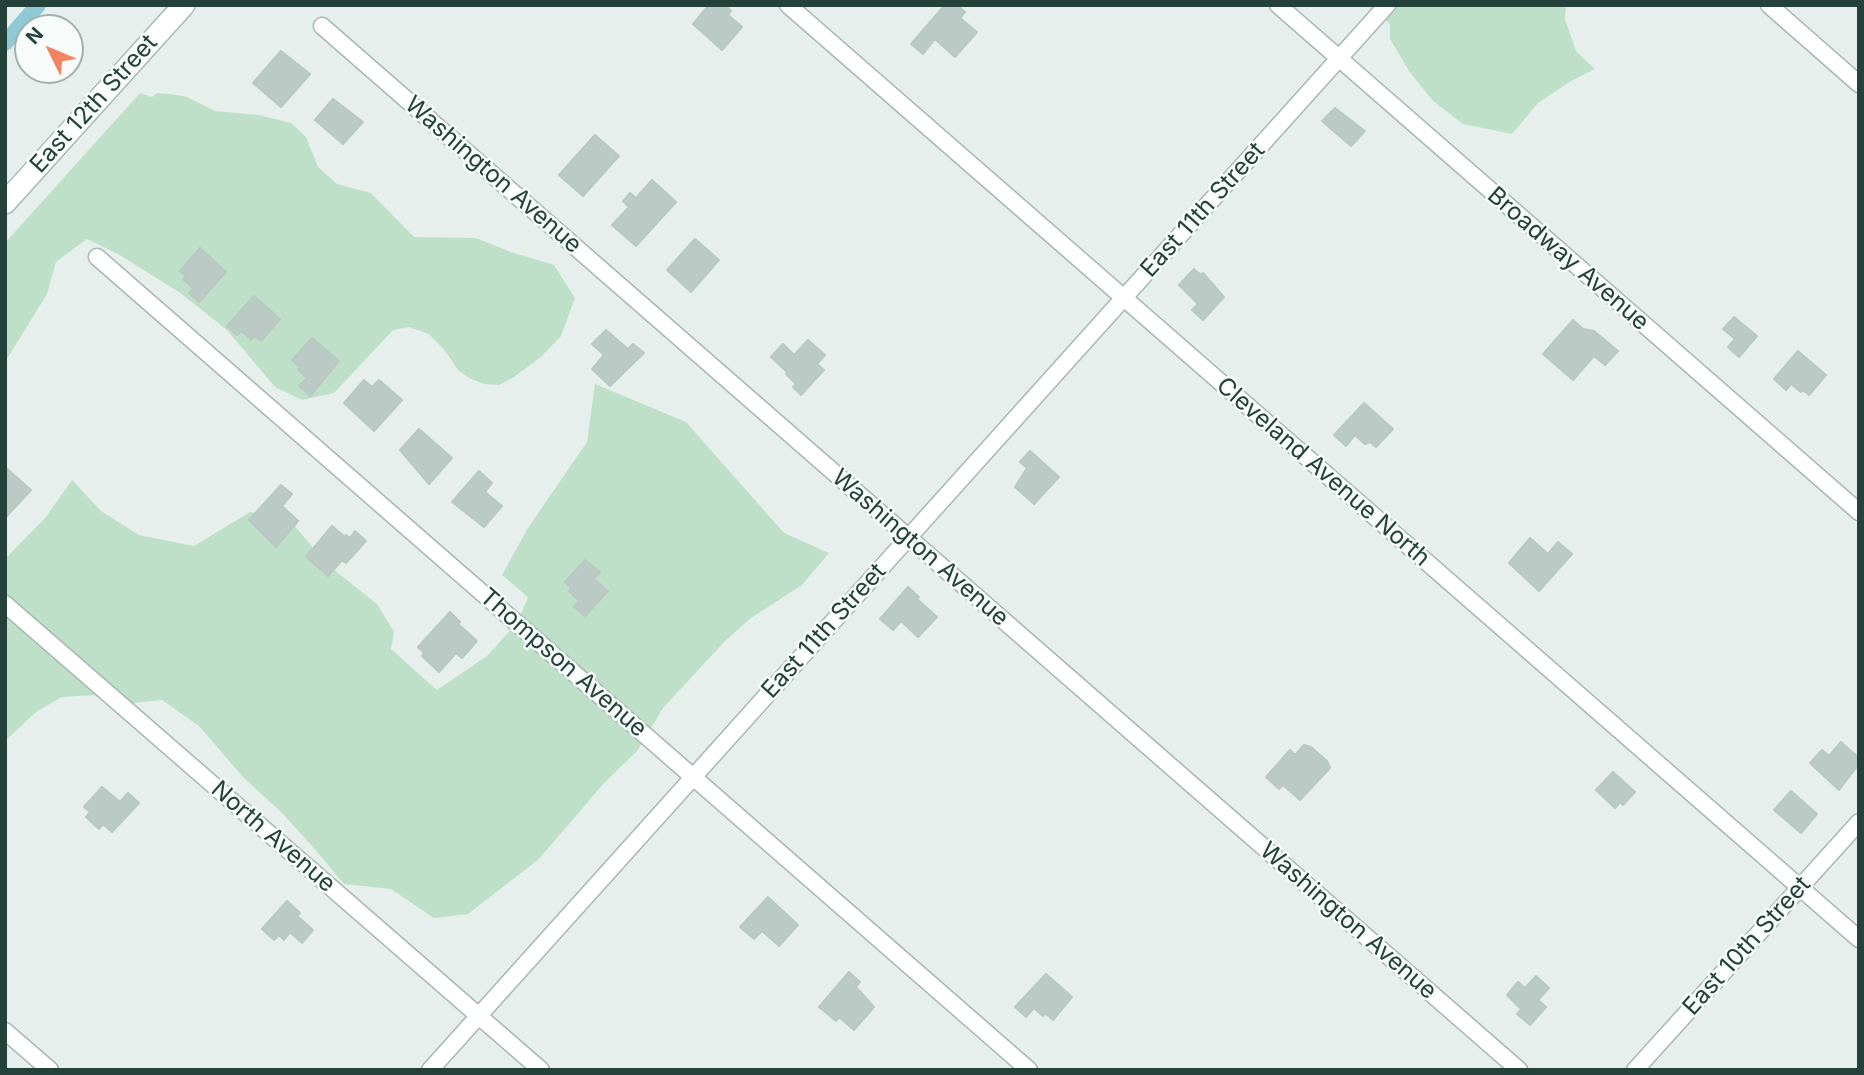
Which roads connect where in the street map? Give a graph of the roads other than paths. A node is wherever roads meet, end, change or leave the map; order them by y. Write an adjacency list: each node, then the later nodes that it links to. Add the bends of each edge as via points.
1 (184, 5): 9 (street, East 12th Street)
2 (788, 5): 11 (street, Cleveland Avenue North)
3 (1278, 5): 7 (street, Broadway Avenue)
4 (1387, 5): 7 (street, East 11th Street)
5 (1769, 5): 8 (street)
6 (322, 26): 13 (street, Washington Avenue)
7 (1340, 58): 11 (street, East 11th Street); 12 (street, Broadway Avenue)
8 (1859, 84)
9 (5, 204)
10 (97, 257): 15 (street, Thompson Avenue)
11 (1124, 298): 13 (street, East 11th Street); 17 (street, Cleveland Avenue North)
12 (1859, 512)
13 (908, 538): 15 (street, East 11th Street); 25 (street, Washington Avenue)
14 (5, 604): 19 (street, North Avenue)
15 (694, 777): 19 (street, East 11th Street); 24 (street, Thompson Avenue)
16 (1859, 822): 17 (street, East 10th Street)
17 (1799, 888): 18 (street, Cleveland Avenue North); 26 (street, East 10th Street)
18 (1859, 939)
19 (477, 1017): 22 (street, East 11th Street); 23 (street, North Avenue)
20 (5, 1031): 21 (street)
21 (50, 1070)
22 (430, 1070)
23 (541, 1070)
24 (1029, 1070)
25 (1519, 1070)
26 (1635, 1070)

